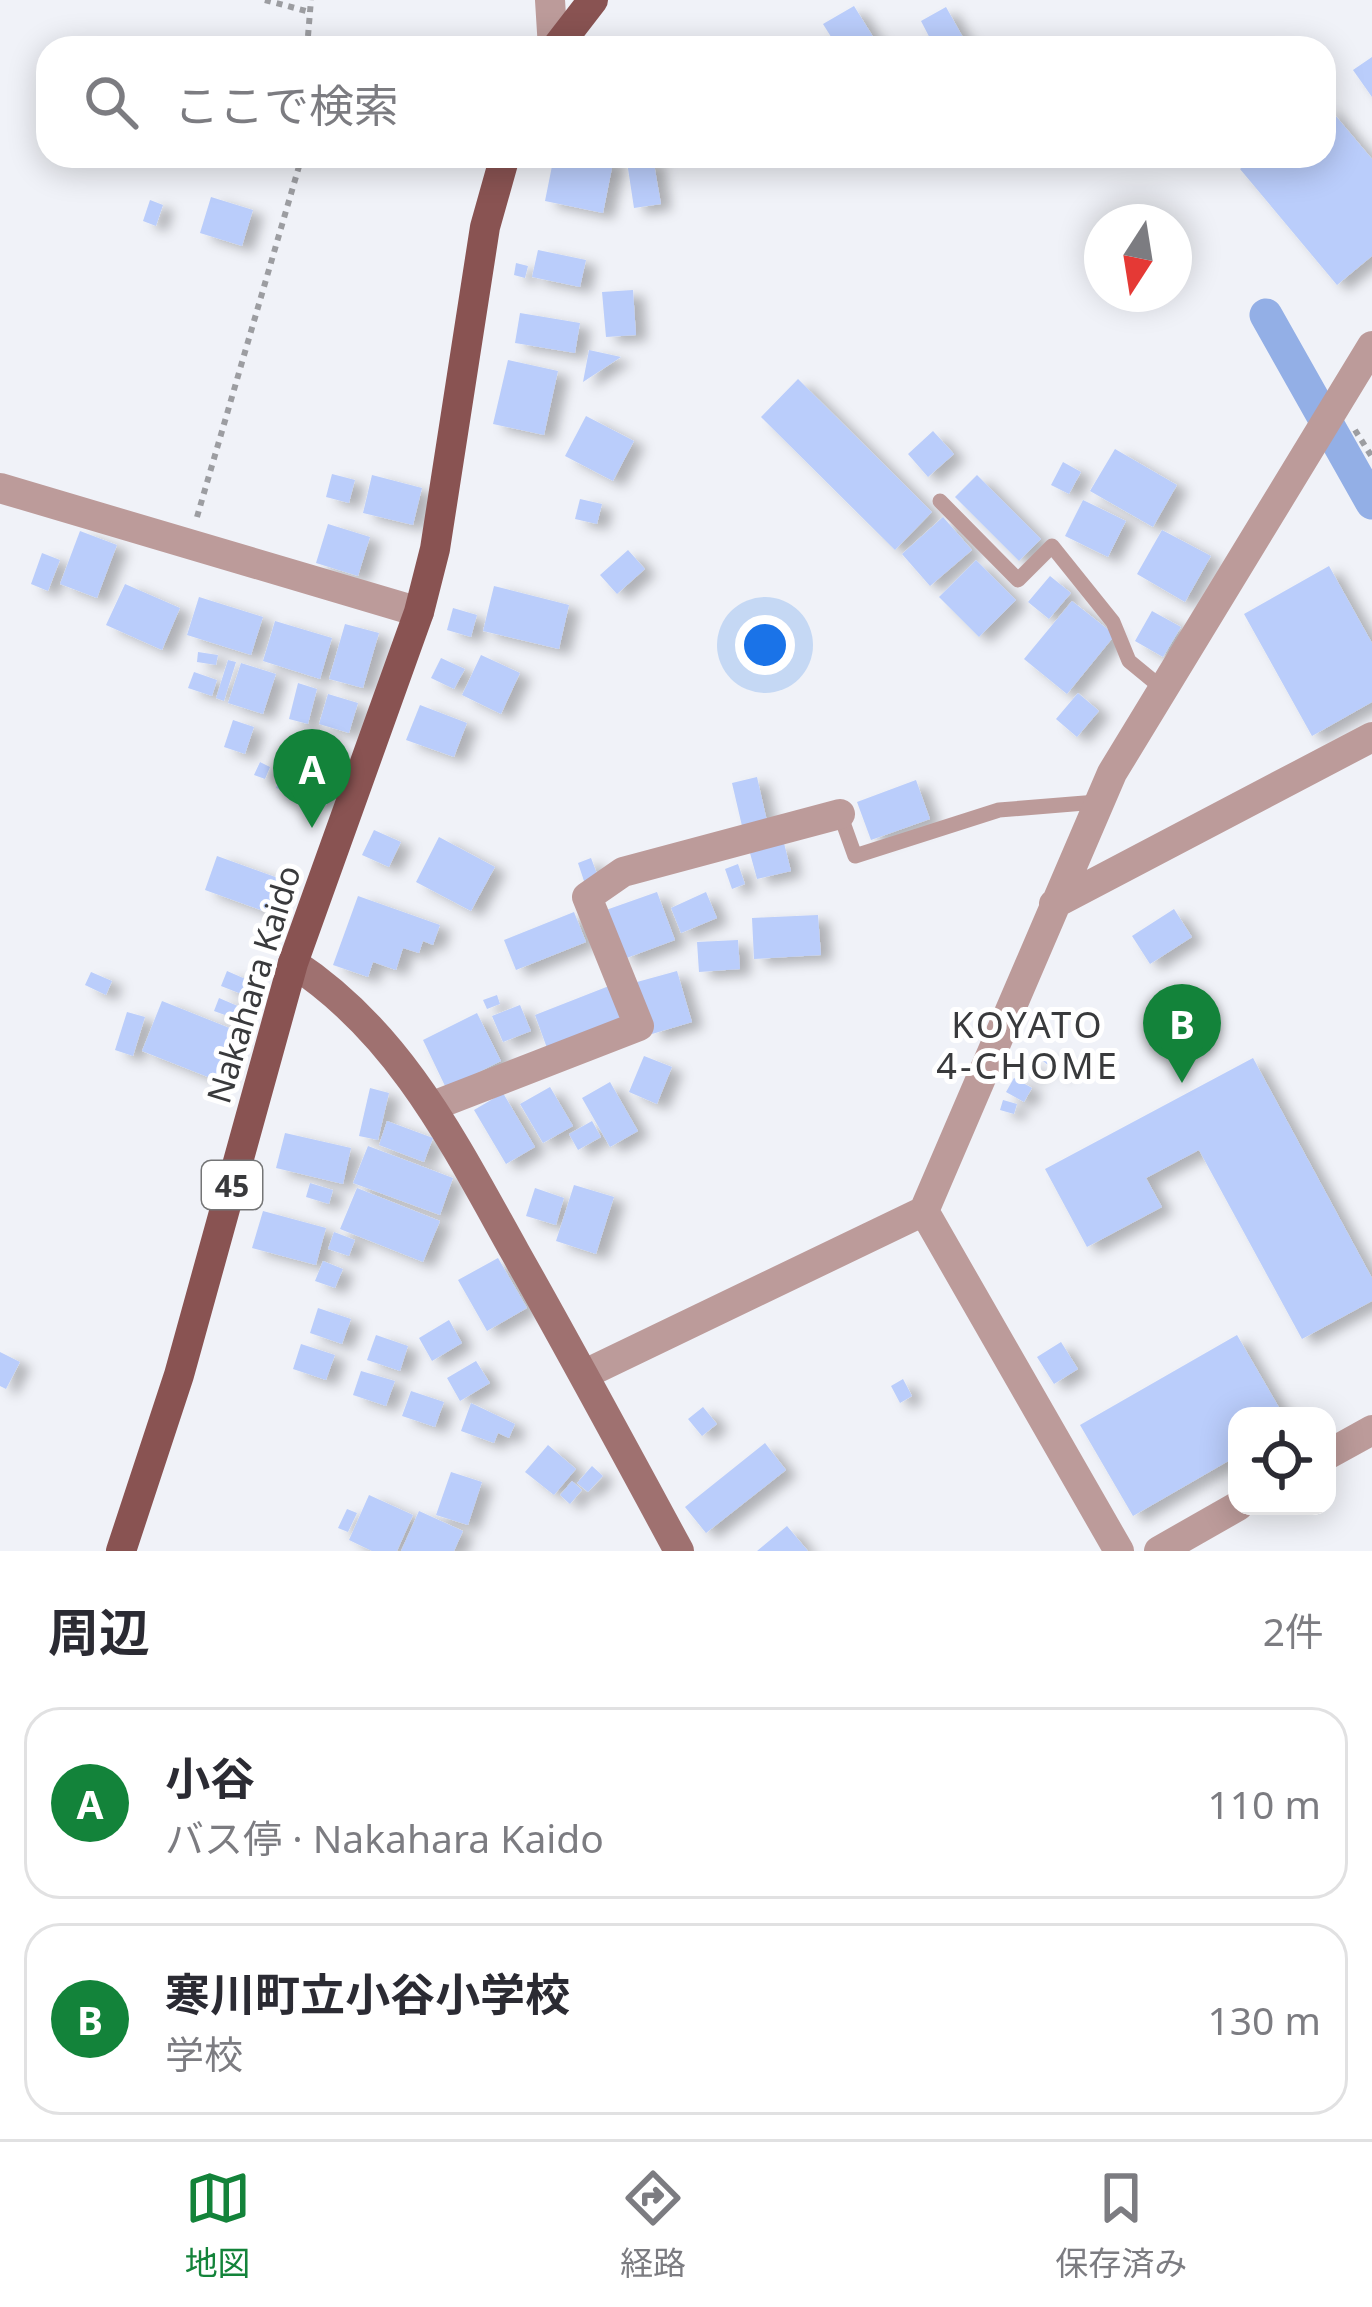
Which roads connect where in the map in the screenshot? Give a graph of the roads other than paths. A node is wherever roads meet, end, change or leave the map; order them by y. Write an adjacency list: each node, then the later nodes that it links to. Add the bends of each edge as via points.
1 (550, 0): 3 (street)
2 (593, 0): 4 (main road)
3 (553, 36)
4 (564, 36)
5 (502, 168): 9 (main road, Nakahara Kaido / 45)
6 (1372, 346): 10 (street)
7 (0, 488): 9 (street)
8 (940, 501): 10 (lane, via 1018,580 1052,546 1113,622 1129,662)
9 (419, 613): 15 (main road, Nakahara Kaido / 45)
10 (1163, 689): 12 (street)
11 (1372, 737): 14 (street)
12 (1096, 802): 13 (lane, via 999,810 856,856); 14 (street)
13 (840, 814): 16 (street, via 623,872 586,897 639,1025)
14 (1054, 904): 17 (street)
15 (293, 963): 16 (street, via 372,1028); 22 (main road, Nakahara Kaido / 45, via 179,1375)
16 (433, 1106): 18 (street)
17 (924, 1211): 18 (street); 24 (street)
18 (585, 1374): 23 (street)
19 (1372, 1430): 20 (street)
20 (1336, 1450)
21 (1228, 1512): 25 (street)
22 (121, 1551)
23 (679, 1551)
24 (1118, 1551)
25 (1159, 1551)

